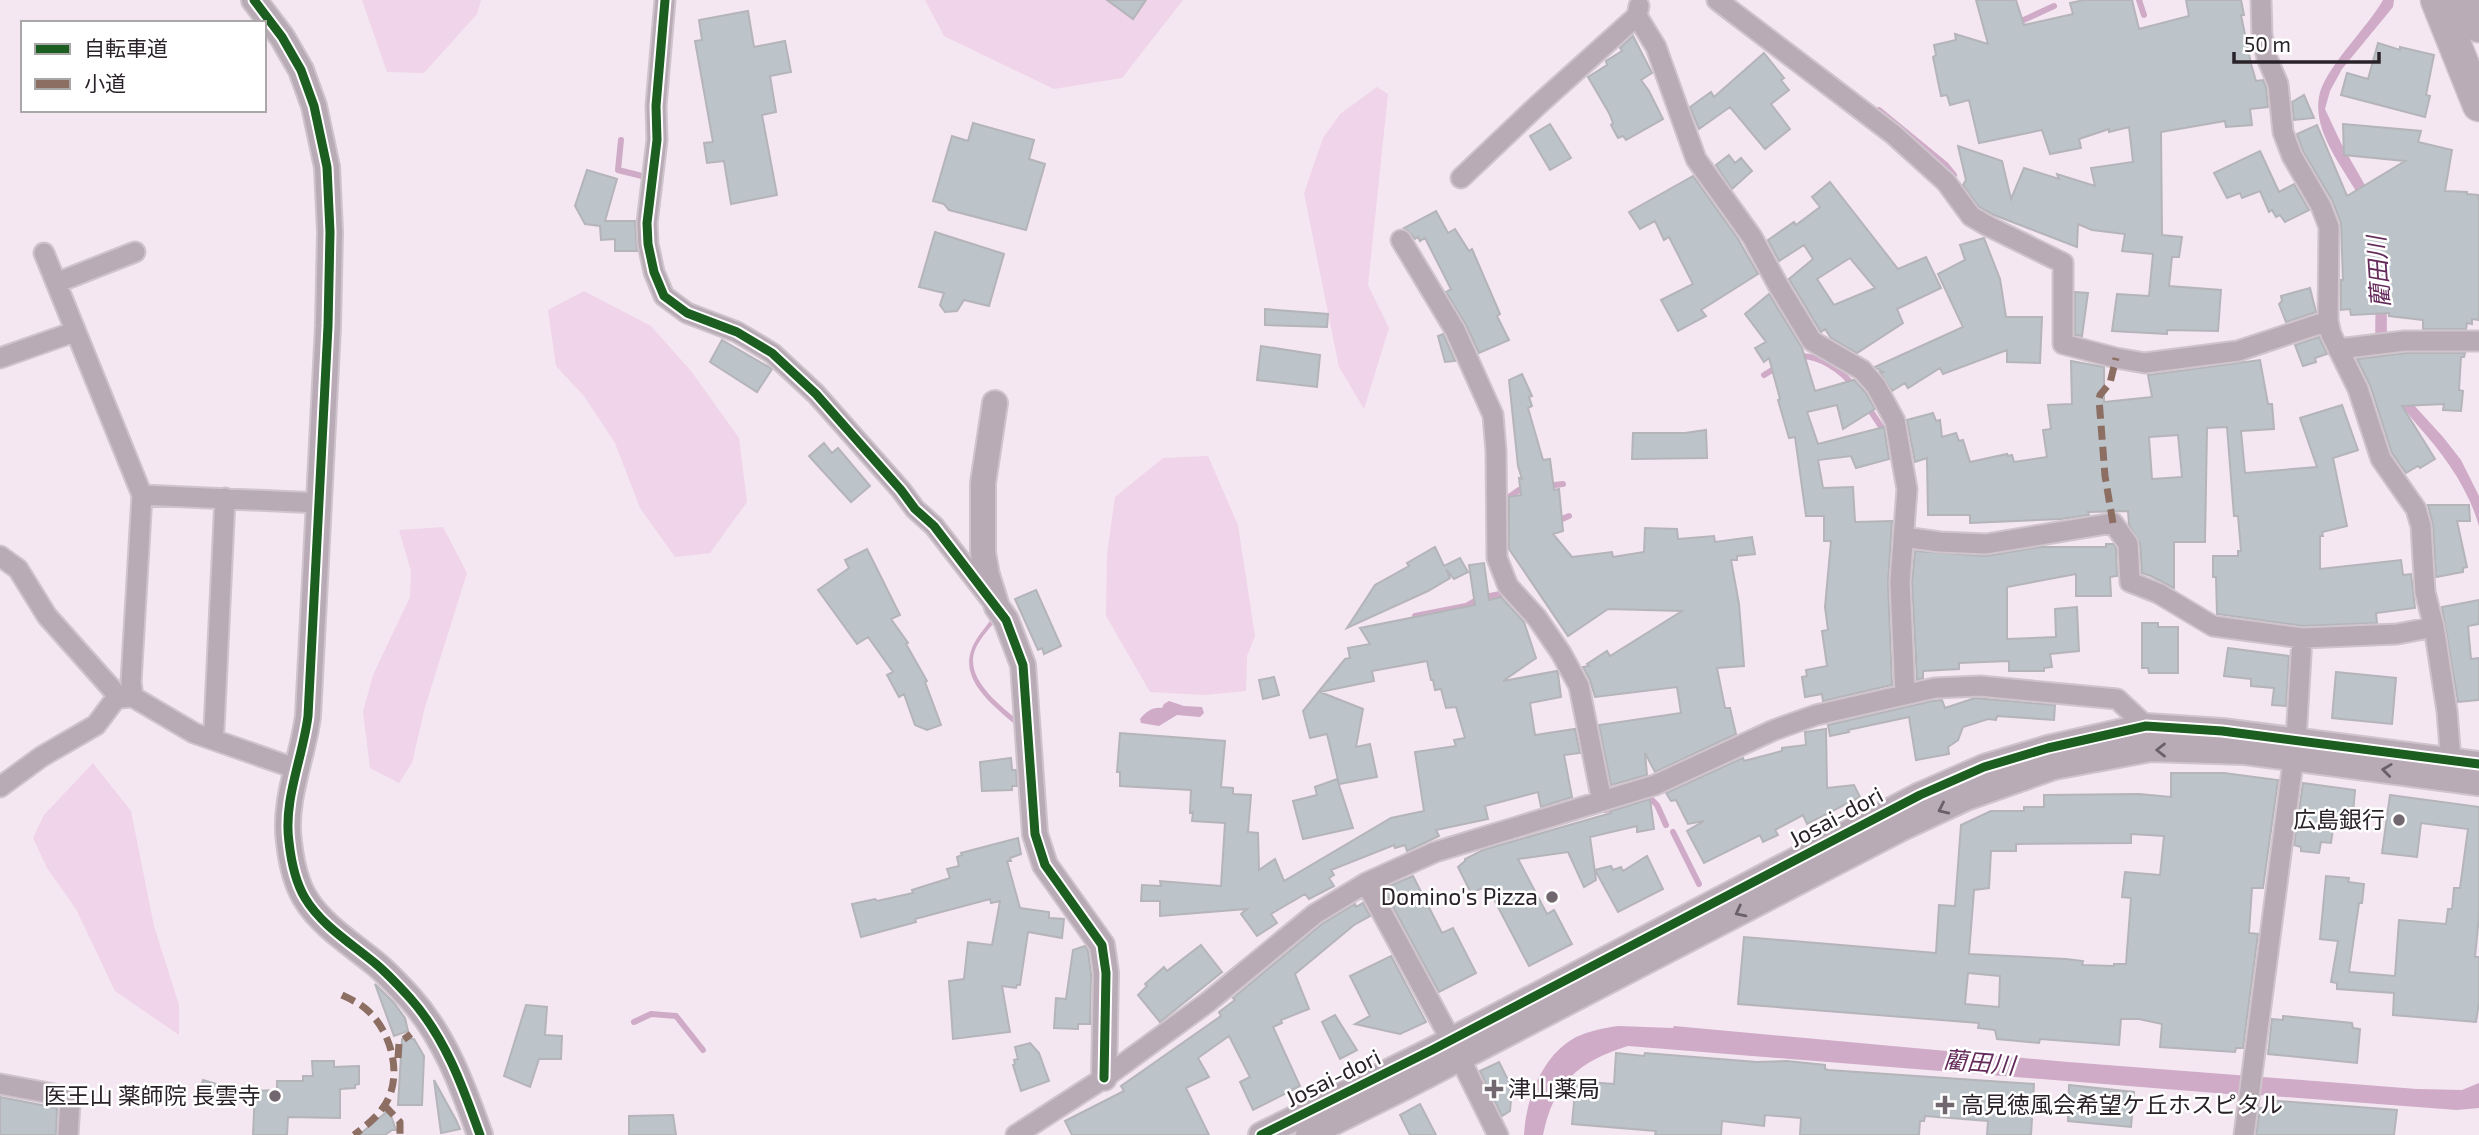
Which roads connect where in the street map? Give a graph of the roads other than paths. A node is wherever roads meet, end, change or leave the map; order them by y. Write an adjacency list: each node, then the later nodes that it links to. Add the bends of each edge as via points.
1 (666, 0): 26 (street, via 647,223 654,272 664,296 687,313 737,332 772,353 816,394 934,526)
2 (1717, 0): 15 (street, via 1893,134 1946,182 1971,216 2063,263 2063,344 2145,363 2238,351)
3 (2261, 0): 15 (street, via 2262,35 2278,84 2283,132 2329,227)
4 (2437, 0): 9 (main road)
5 (2468, 0): 8 (main road)
6 (256, 1): 23 (street, via 301,70 327,167 328,326)
7 (1639, 5): 10 (street); 24 (street, via 1696,159 1752,237 1812,341 1862,370 1895,421 1907,489)
8 (2479, 26)
9 (2479, 105)
10 (1461, 178)
11 (1401, 240): 39 (street, via 1455,330 1493,415 1497,558 1508,586 1538,618 1579,686)
12 (135, 252): 14 (street)
13 (44, 253): 14 (street)
14 (56, 283): 16 (street)
15 (2328, 321): 18 (street)
16 (74, 332): 19 (street); 21 (street)
17 (2479, 341): 18 (street, via 2405,341)
18 (2338, 349): 27 (street, via 2358,389 2381,459 2416,509 2425,592)
19 (0, 358)
20 (995, 403): 26 (street, via 983,483 983,553)
21 (142, 495): 22 (street); 30 (street, via 131,682)
22 (225, 498): 23 (street); 32 (street)
23 (319, 502): 35 (street, via 308,716)
24 (1903, 537): 28 (street, via 1986,544 2113,523 2128,544 2130,582 2213,626); 29 (street, via 1900,582)
25 (0, 556): 30 (street, via 18,569 47,616)
26 (997, 607): 42 (street, via 1023,666 1035,834 1045,865 1102,945 1106,973)
27 (2434, 627): 28 (street, via 2398,634); 36 (street, via 2447,711)
28 (2302, 638): 33 (street)
29 (1906, 694): 31 (street, via 1980,686 2117,699); 39 (street, via 1815,715 1655,785)
30 (126, 697): 32 (street); 38 (street, via 108,708 96,724)
31 (2146, 726): 33 (street, Josai-dori, via 2222,731); 41 (street, Josai-dori, via 2010,759 1920,795)
32 (211, 738): 35 (street)
33 (2294, 749): 36 (street, Josai-dori); 41 (street, Josai-dori, one-way to 41, via 2151,749 2054,767 1966,798); 50 (street)
34 (2479, 764): 36 (street, Josai-dori)
35 (297, 769): 45 (street, via 288,815 289,842 306,898 327,924 411,999 460,1079)
36 (2450, 770): 37 (street, Josai-dori)
37 (2479, 783)
38 (0, 787)
39 (1602, 801): 40 (street, via 1435,852)
40 (1366, 883): 41 (street); 42 (street, via 1315,914 1208,1002)
41 (1455, 1049): 47 (street, Josai-dori); 48 (street, Josai-dori); 49 (street)
42 (1104, 1078): 46 (street)
43 (0, 1084): 44 (street, via 70,1102)
44 (68, 1135)
45 (480, 1135)
46 (1016, 1135)
47 (1261, 1135)
48 (1308, 1135)
49 (1499, 1135)
50 (2244, 1135)

